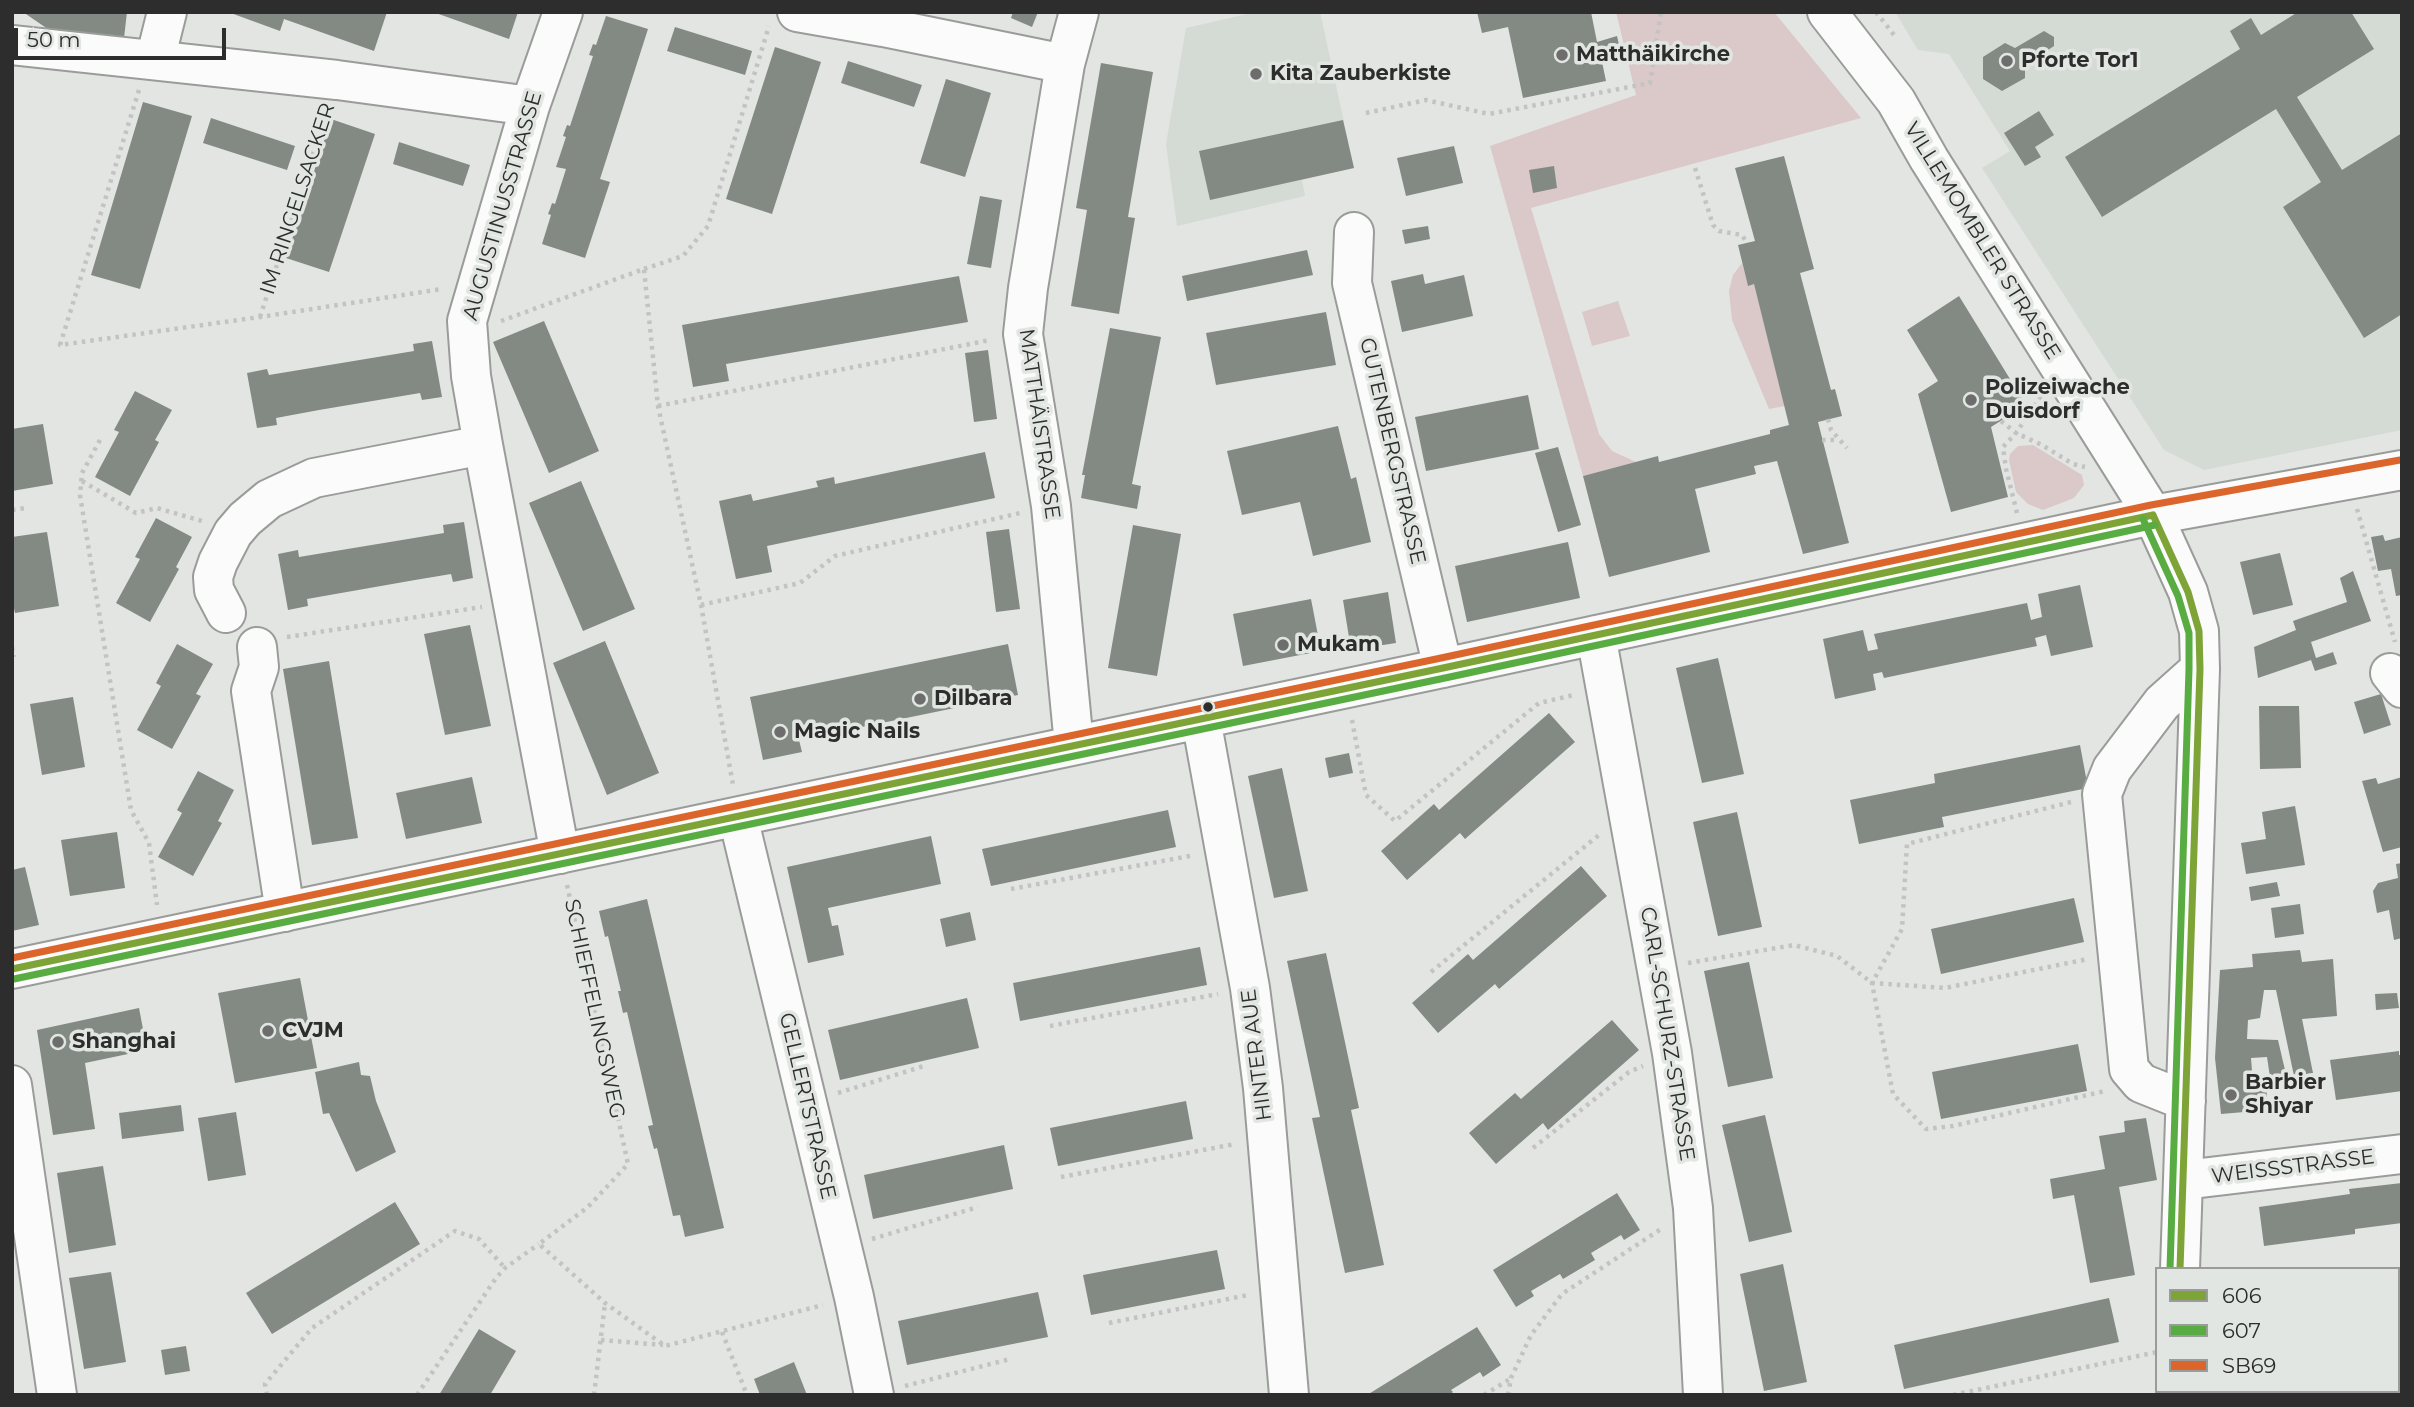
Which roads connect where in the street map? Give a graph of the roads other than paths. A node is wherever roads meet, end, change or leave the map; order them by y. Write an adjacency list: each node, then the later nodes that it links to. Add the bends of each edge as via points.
1 (167, 12): 7 (street)
2 (563, 12): 9 (street, AUGUSTINUSSTRASSE)
3 (1079, 12): 8 (street, MATTHÄISTRASSE)
4 (1827, 12): 13 (street, VILLEMOMBLER STRASSE, via 1896,101)
5 (783, 19): 8 (street, via 883,26)
6 (12, 45): 7 (street, IM RINGELSACKER)
7 (152, 60): 9 (street, IM RINGELSACKER)
8 (1065, 64): 20 (street, MATTHÄISTRASSE, via 1024,334 1051,506)
9 (530, 106): 11 (street, AUGUSTINUSSTRASSE, via 467,321)
10 (1354, 232): 17 (street, GUTENBERGSTRASSE, via 1352,283)
11 (483, 445): 14 (street, via 314,478 269,499 233,533 218,562 214,590); 22 (street, AUGUSTINUSSTRASSE)
12 (2402, 470): 13 (street)
13 (2153, 515): 15 (street); 18 (street, VILLEMOMBLER STRASSE, via 2188,592 2199,631)
14 (226, 613)
15 (1596, 635): 17 (street); 33 (street, CARL-SCHURZ-STRASSE, via 1672,1053 1693,1208)
16 (257, 647): 23 (street, via 259,667 251,691)
17 (1443, 668): 19 (street)
18 (2200, 669): 26 (street, VILLEMOMBLER STRASSE); 26 (street, via 2162,703 2112,769 2102,794 2129,1069 2141,1083)
19 (1200, 719): 20 (street); 32 (street, HINTER AUE, via 1250,988)
20 (1074, 745): 21 (street)
21 (738, 817): 22 (street); 30 (street, GELLERTSTRASSE)
22 (560, 854): 23 (street)
23 (285, 912): 24 (street)
24 (12, 970)
25 (12, 1085): 31 (street)
26 (2186, 1101): 28 (street, VILLEMOMBLER STRASSE)
27 (2402, 1154): 28 (street, WEISSSTRASSE)
28 (2184, 1180): 29 (street, VILLEMOMBLER STRASSE)
29 (2180, 1267)
30 (874, 1394)
31 (57, 1395)
32 (1289, 1395)
33 (1703, 1395)

